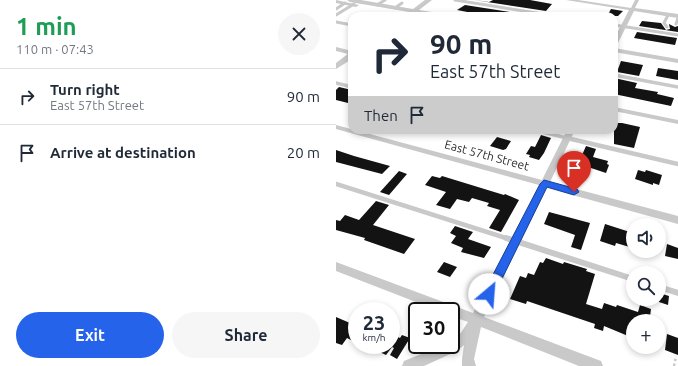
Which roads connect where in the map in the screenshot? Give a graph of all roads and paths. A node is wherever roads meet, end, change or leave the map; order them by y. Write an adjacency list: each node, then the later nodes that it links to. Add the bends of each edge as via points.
1 (385, 0): 9 (lane)
2 (429, 0): 15 (street)
3 (456, 0): 16 (lane)
4 (568, 0): 12 (street)
5 (637, 0): 12 (street)
6 (336, 1): 7 (street)
7 (350, 2): 9 (street); 10 (lane); 13 (street); 17 (lane)
8 (402, 3): 11 (lane)
9 (377, 5): 11 (street)
10 (336, 8)
11 (395, 8): 14 (street)
12 (632, 9): 18 (street); 24 (street)
13 (400, 12)
14 (405, 12)
15 (413, 12)
16 (531, 12)
17 (336, 15)
18 (668, 15): 19 (street); 25 (lane, via 664,23)
19 (678, 17): 22 (lane)
20 (336, 22): 21 (lane)
21 (348, 24)
22 (676, 24)
23 (618, 26): 24 (lane)
24 (623, 27): 26 (lane); 27 (street)
25 (667, 27)
26 (678, 35)
27 (618, 37)
28 (618, 46): 32 (street)
29 (336, 49): 31 (street)
30 (618, 51): 34 (street)
31 (348, 53)
32 (678, 56)
33 (348, 57): 35 (street)
34 (678, 62)
35 (336, 67)
36 (618, 76): 39 (lane)
37 (336, 83): 38 (lane)
38 (348, 86)
39 (678, 87)
40 (618, 110): 41 (street)
41 (678, 122)
42 (336, 127): 43 (street, East 57th Street)
43 (348, 130)
44 (362, 134): 48 (street, East 57th Street)
45 (569, 134): 46 (lane); 48 (street)
46 (678, 164)
47 (336, 184): 50 (lane)
48 (544, 184): 49 (street, East 57th Street); 50 (street)
49 (678, 220)
50 (516, 241): 52 (lane); 55 (street)
51 (336, 266): 55 (street)
52 (626, 277)
53 (666, 289): 54 (lane)
54 (678, 293)
55 (476, 320): 57 (street, via 464,338 453,347); 58 (street, via 468,359); 59 (street)
56 (676, 356): 60 (path)
57 (409, 366)
58 (469, 366)
59 (596, 366)
60 (674, 366)

